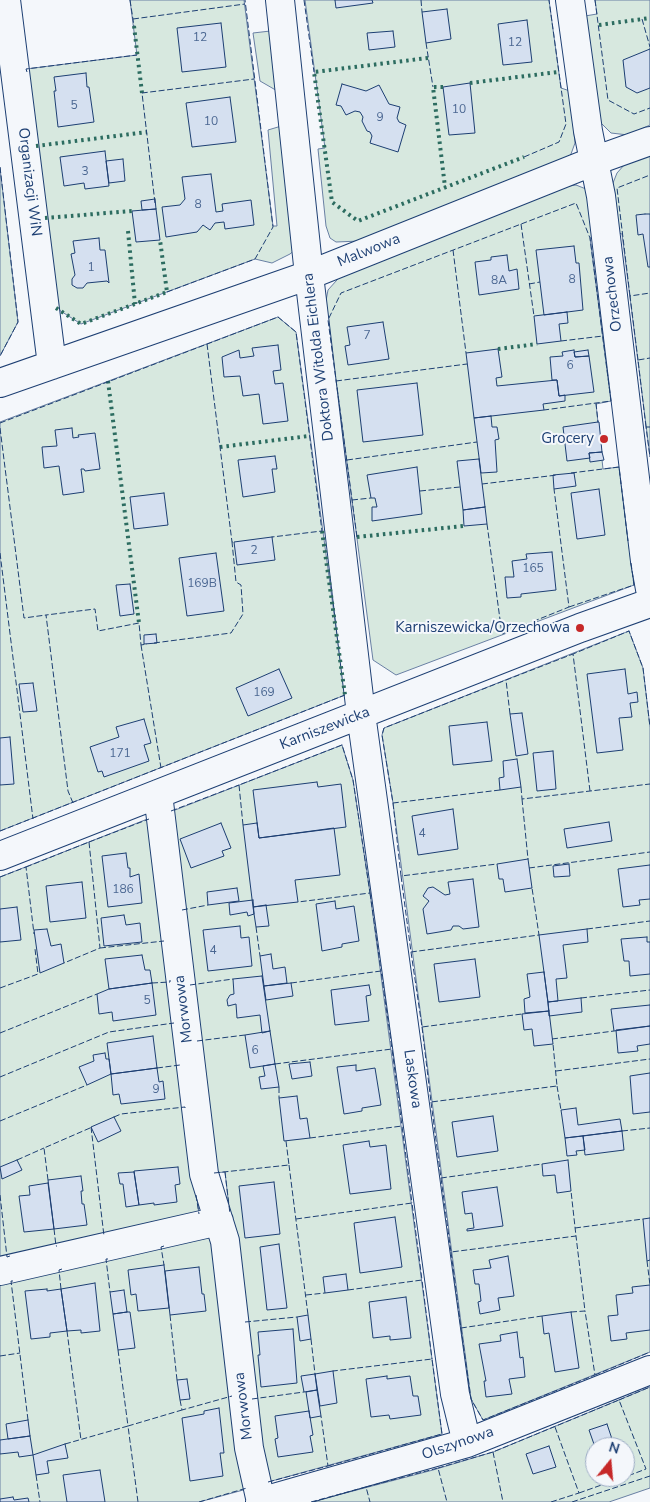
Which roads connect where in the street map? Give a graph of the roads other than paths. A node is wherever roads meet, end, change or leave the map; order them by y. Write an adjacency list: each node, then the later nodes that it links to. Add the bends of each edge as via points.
1 (6, 0): 7 (street, Organizacji WiN)
2 (280, 0): 6 (street, Doktora Witolda Eichlera)
3 (570, 0): 5 (street, Orzechowa)
4 (650, 141): 5 (street, Malwowa)
5 (594, 161): 6 (street, Malwowa); 9 (street, Orzechowa)
6 (309, 275): 7 (street, Malwowa); 11 (street, Doktora Witolda Eichlera)
7 (52, 365): 8 (street, Malwowa)
8 (0, 384)
9 (650, 589)
10 (650, 603): 11 (street, Karniszewicka)
11 (361, 714): 12 (street, Karniszewicka); 17 (street, Laskowa, via 456,1394)
12 (158, 794): 13 (street, Karniszewicka); 14 (street, Morwowa, via 204,1174)
13 (0, 856)
14 (219, 1221): 15 (street); 18 (street, Morwowa, via 225,1241 249,1448)
15 (0, 1271)
16 (650, 1370): 17 (street, Olszynowa)
17 (467, 1443): 18 (street, Olszynowa)
18 (260, 1502)

